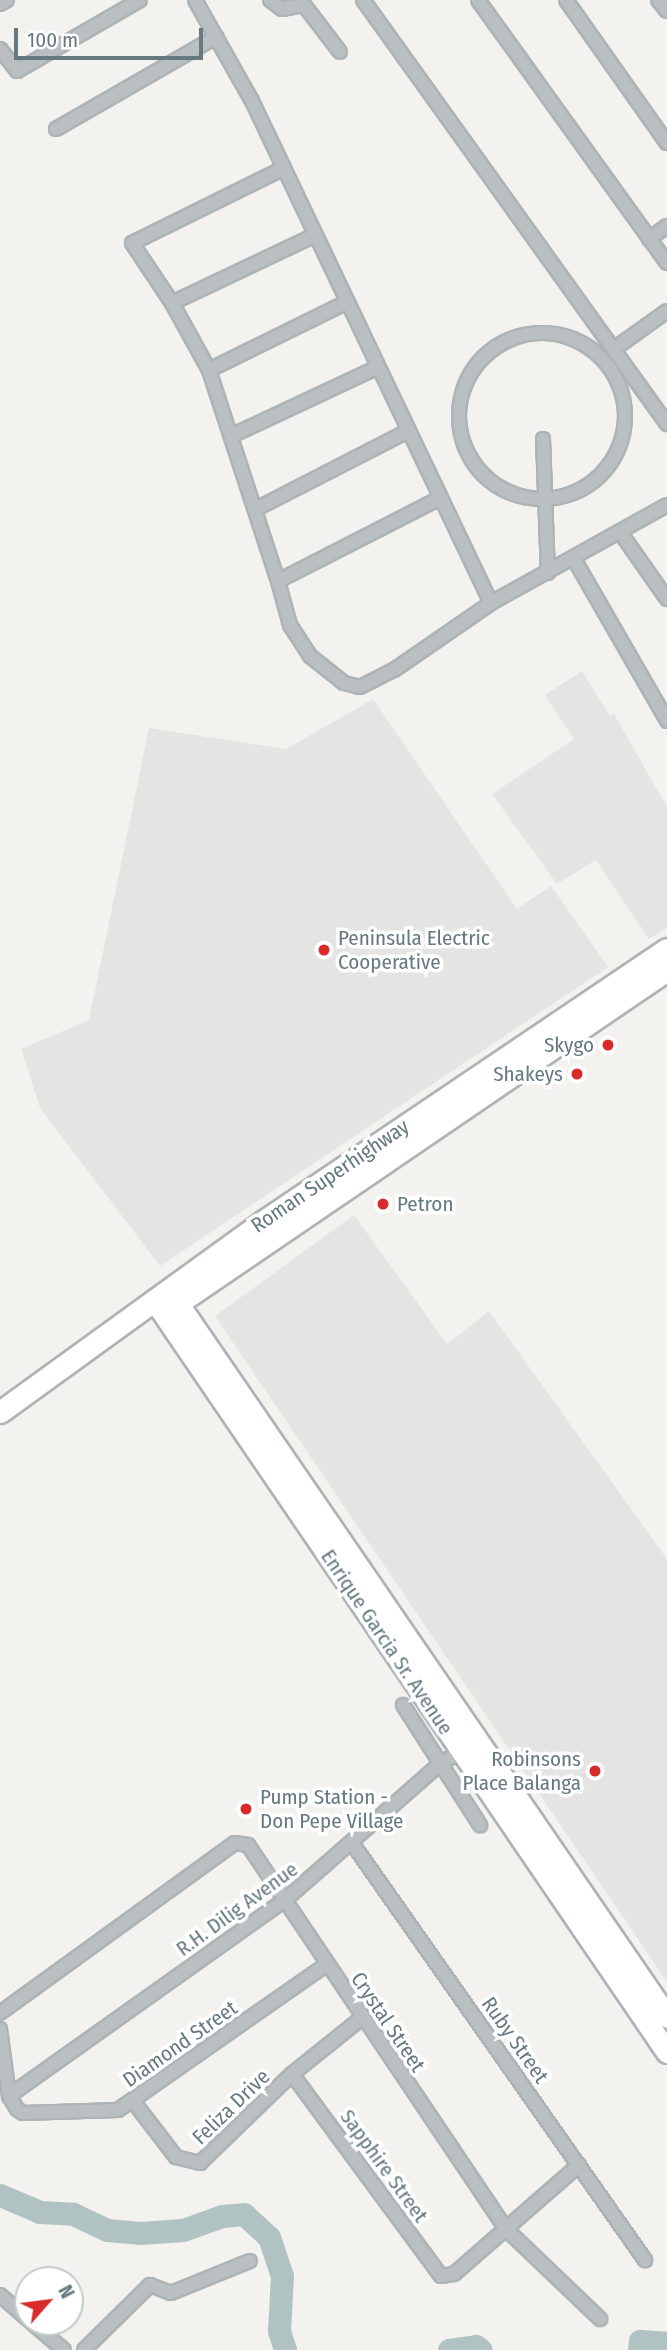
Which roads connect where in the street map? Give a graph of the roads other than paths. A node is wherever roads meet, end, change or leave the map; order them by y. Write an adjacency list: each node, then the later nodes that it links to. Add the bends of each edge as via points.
1 (7, 0): 10 (street)
2 (140, 0): 13 (street, via 17,71)
3 (195, 0): 12 (street)
4 (271, 0): 9 (street, via 282,9)
5 (363, 0): 25 (street)
6 (478, 0): 20 (street)
7 (566, 0): 16 (street)
8 (658, 0): 11 (street)
9 (307, 2): 14 (street)
10 (0, 4)
11 (667, 11)
12 (216, 37): 15 (street); 17 (street)
13 (0, 50)
14 (340, 52)
15 (56, 130)
16 (667, 143)
17 (284, 168): 19 (street); 23 (street, via 132,243)
18 (667, 226): 20 (street)
19 (315, 235): 22 (street); 23 (street)
20 (649, 239): 21 (street)
21 (667, 263)
22 (347, 302): 26 (street); 27 (street)
23 (172, 303): 27 (street)
24 (667, 311): 25 (street)
25 (614, 349): 28 (street)
26 (378, 367): 29 (street); 30 (street)
27 (209, 370): 30 (street)
28 (667, 424)
29 (408, 431): 32 (street); 35 (street)
30 (231, 436): 35 (street)
31 (543, 439): 33 (street)
32 (440, 498): 39 (street); 41 (street)
33 (542, 501): 33 (street, via 512,496 483,477 464,448 458,415 465,382 484,355 510,338 543,332 572,338 598,354 618,379 626,410 622,443 607,471 580,492); 38 (street)
34 (667, 505): 36 (street)
35 (256, 509): 39 (street)
36 (620, 532): 37 (street); 40 (street)
37 (574, 559): 38 (street); 42 (street)
38 (548, 573): 41 (street)
39 (278, 581): 41 (street, via 290,625 310,656 344,683 359,687 394,670)
40 (667, 599)
41 (491, 603)
42 (667, 721)
43 (667, 949): 45 (main road, Roman Superhighway, via 262,1222)
44 (667, 970): 45 (main road, Roman Superhighway)
45 (166, 1302): 46 (main road, Roman Superhighway); 47 (main road, Roman Superhighway); 49 (main road, Enrique Garcia Sr. Avenue)
46 (0, 1412)
47 (0, 1427)
48 (403, 1705): 50 (street)
49 (470, 1748): 50 (street, R.H. Dilig Avenue); 57 (main road, Enrique Garcia Sr. Avenue); 59 (main road, Enrique Garcia Sr. Avenue)
50 (441, 1763): 51 (street); 52 (street, R.H. Dilig Avenue)
51 (480, 1825)
52 (352, 1843): 53 (street, R.H. Dilig Avenue); 63 (street, Ruby Street)
53 (285, 1900): 54 (street, Crystal Street); 55 (street, Crystal Street, via 248,1845 235,1843); 61 (street, R.H. Dilig Avenue)
54 (326, 1965): 56 (street, Crystal Street); 62 (street, Diamond Street)
55 (0, 2013)
56 (363, 2017): 60 (street, Feliza Drive); 64 (street, Crystal Street)
57 (667, 2017)
58 (0, 2029): 61 (street)
59 (667, 2052)
60 (292, 2074): 62 (street, Feliza Drive, via 200,2163 176,2157); 64 (street, Sapphire Street, via 441,2276 448,2277)
61 (9, 2096): 62 (street, Diamond Street, via 23,2113 118,2110)
62 (133, 2101)
63 (579, 2165): 64 (street); 65 (street, Ruby Street)
64 (507, 2230): 67 (street, Crystal Street)
65 (645, 2260)
66 (250, 2262): 70 (street, via 171,2293 150,2285)
67 (600, 2319)
68 (48, 2336): 69 (street)
69 (64, 2350)
70 (85, 2350)

